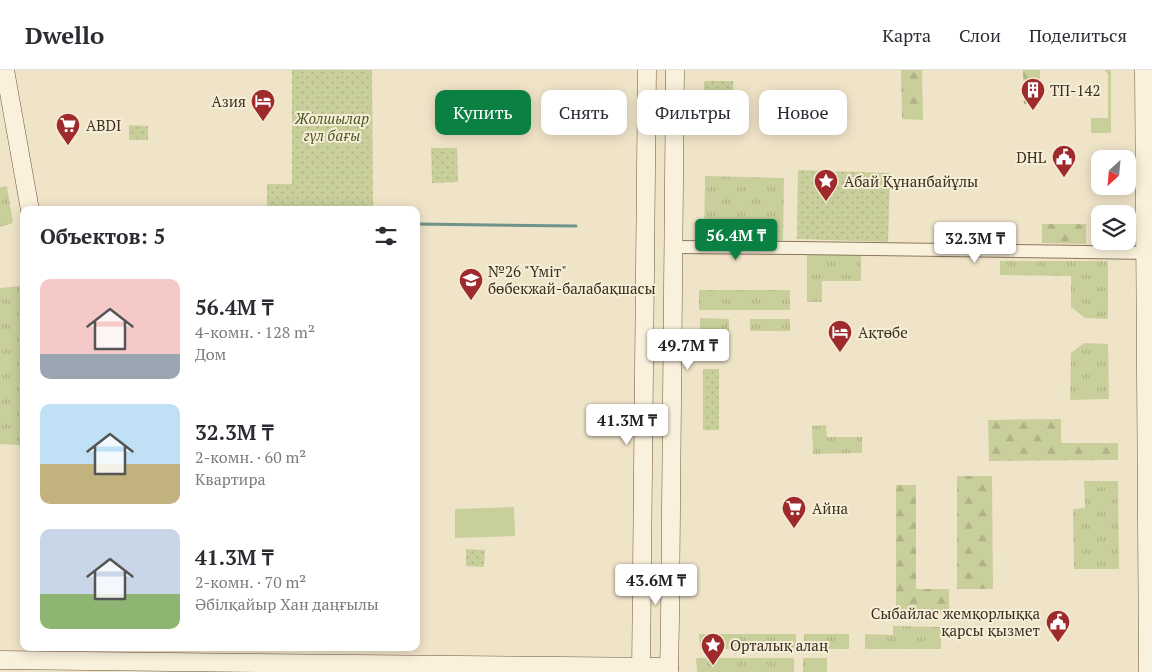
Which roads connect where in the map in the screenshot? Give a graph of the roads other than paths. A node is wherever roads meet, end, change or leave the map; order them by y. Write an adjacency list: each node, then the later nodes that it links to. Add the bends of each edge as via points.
1 (5, 70): 5 (main road)
2 (647, 70): 8 (main road)
3 (675, 70): 6 (main road)
4 (1144, 70): 7 (main road)
5 (29, 206)
6 (674, 247): 7 (street); 9 (main road)
7 (1149, 253): 16 (main road)
8 (643, 439): 9 (main road); 11 (main road)
9 (672, 439): 10 (main road)
10 (670, 589): 11 (main road); 15 (main road)
11 (642, 590): 14 (main road)
12 (0, 660): 13 (main road)
13 (110, 660): 14 (main road)
14 (641, 669): 15 (main road)
15 (669, 669)
16 (1148, 672)

